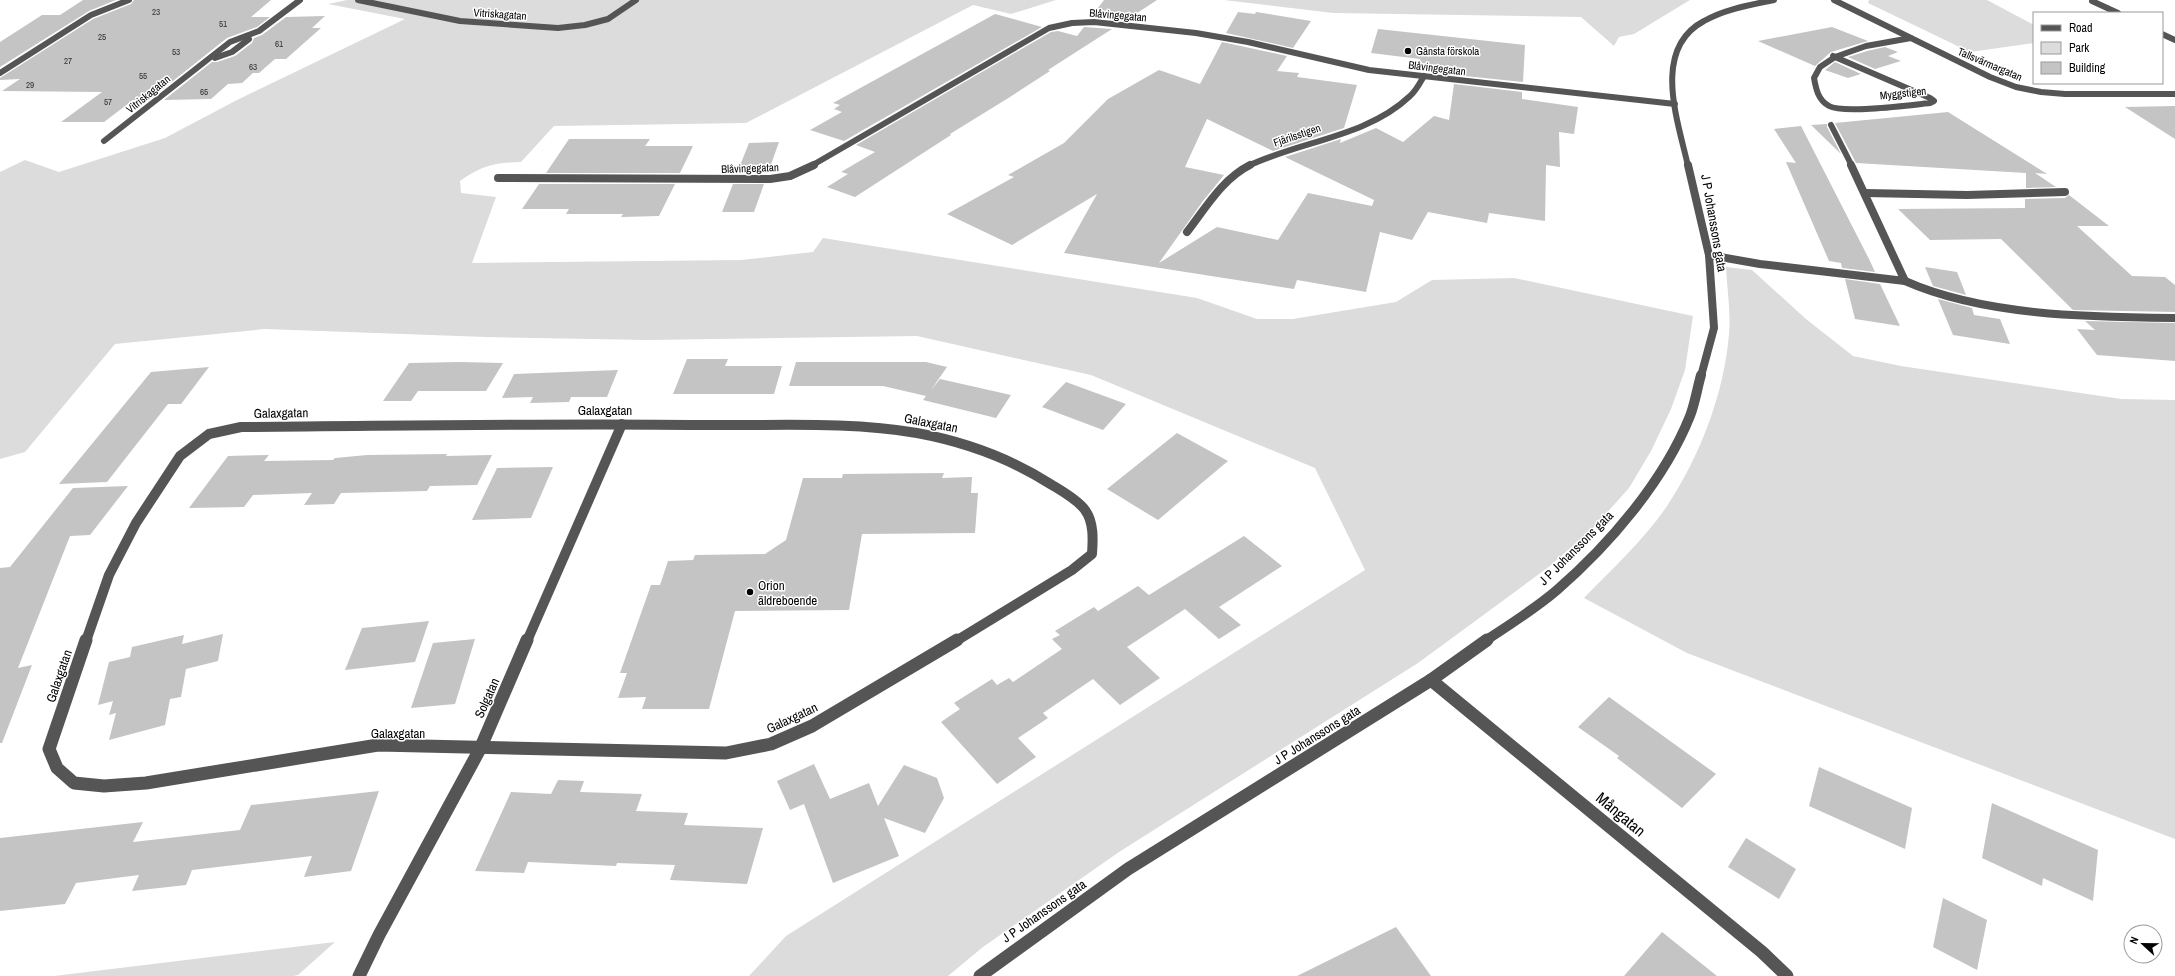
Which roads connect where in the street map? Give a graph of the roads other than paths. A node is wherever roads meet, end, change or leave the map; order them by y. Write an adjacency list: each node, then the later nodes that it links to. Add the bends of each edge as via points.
1 (129, 0): 13 (street, via 120,6 91,14)
2 (300, 0): 18 (street, Vitriskagatan, via 259,31 230,42)
3 (358, 0): 4 (street, Vitriskagatan, via 460,21 558,28 608,19 625,10)
4 (636, 0)
5 (1774, 0): 16 (street, J P Johanssons gata, via 1726,11 1704,21 1687,33 1676,51 1671,72)
6 (1834, 0): 10 (street, Tallsvärmargatan)
7 (2092, 1): 8 (street)
8 (2116, 12)
9 (2163, 34): 11 (street)
10 (1910, 38): 12 (street, Myggstigen); 15 (street, Tallsvärmargatan, via 2016,87 2065,94)
11 (2175, 40)
12 (1833, 56): 12 (street, Myggstigen, via 1820,65 1814,76 1815,88 1821,101 1829,107 1842,110 1934,101)
13 (0, 73)
14 (1424, 76): 16 (street, Blåvingegatan); 19 (street, Blåvingegatan, via 1340,65 1216,35 1096,21 1077,22 1049,28 817,164 790,176 770,179); 22 (street, Fjärilsstigen, via 1410,98 1386,114 1351,129 1289,148 1238,172)
15 (2175, 94)
16 (1675, 104): 23 (street, J P Johanssons gata)
17 (1831, 125): 20 (street)
18 (104, 141)
19 (498, 178)
20 (1865, 192): 21 (street, via 1967,195); 24 (street)
21 (2065, 192)
22 (1188, 232)
23 (1709, 255): 24 (street, via 1760,264); 27 (street, J P Johanssons gata, via 1714,328 1690,416 1645,495 1612,537 1556,591)
24 (1905, 281): 25 (street, via 1932,293 1960,300 2019,309 2104,317)
25 (2175, 318)
26 (622, 424): 28 (street, Solgatan); 28 (street, Galaxgatan, via 871,427 917,433 970,445 1030,471 1062,491 1085,510 1093,532 1092,554 1072,570 1007,610 812,726 771,744 726,753); 28 (street, Galaxgatan, via 241,427 209,434 180,456 136,522 109,575 49,749 57,768 74,783 104,786 146,784 378,745)
27 (1431, 680): 30 (street, J P Johanssons gata, via 1128,869); 31 (street, Mångatan, via 1762,952)
28 (480, 748): 29 (street, Solgatan)
29 (359, 976)
30 (980, 976)
31 (1787, 976)

